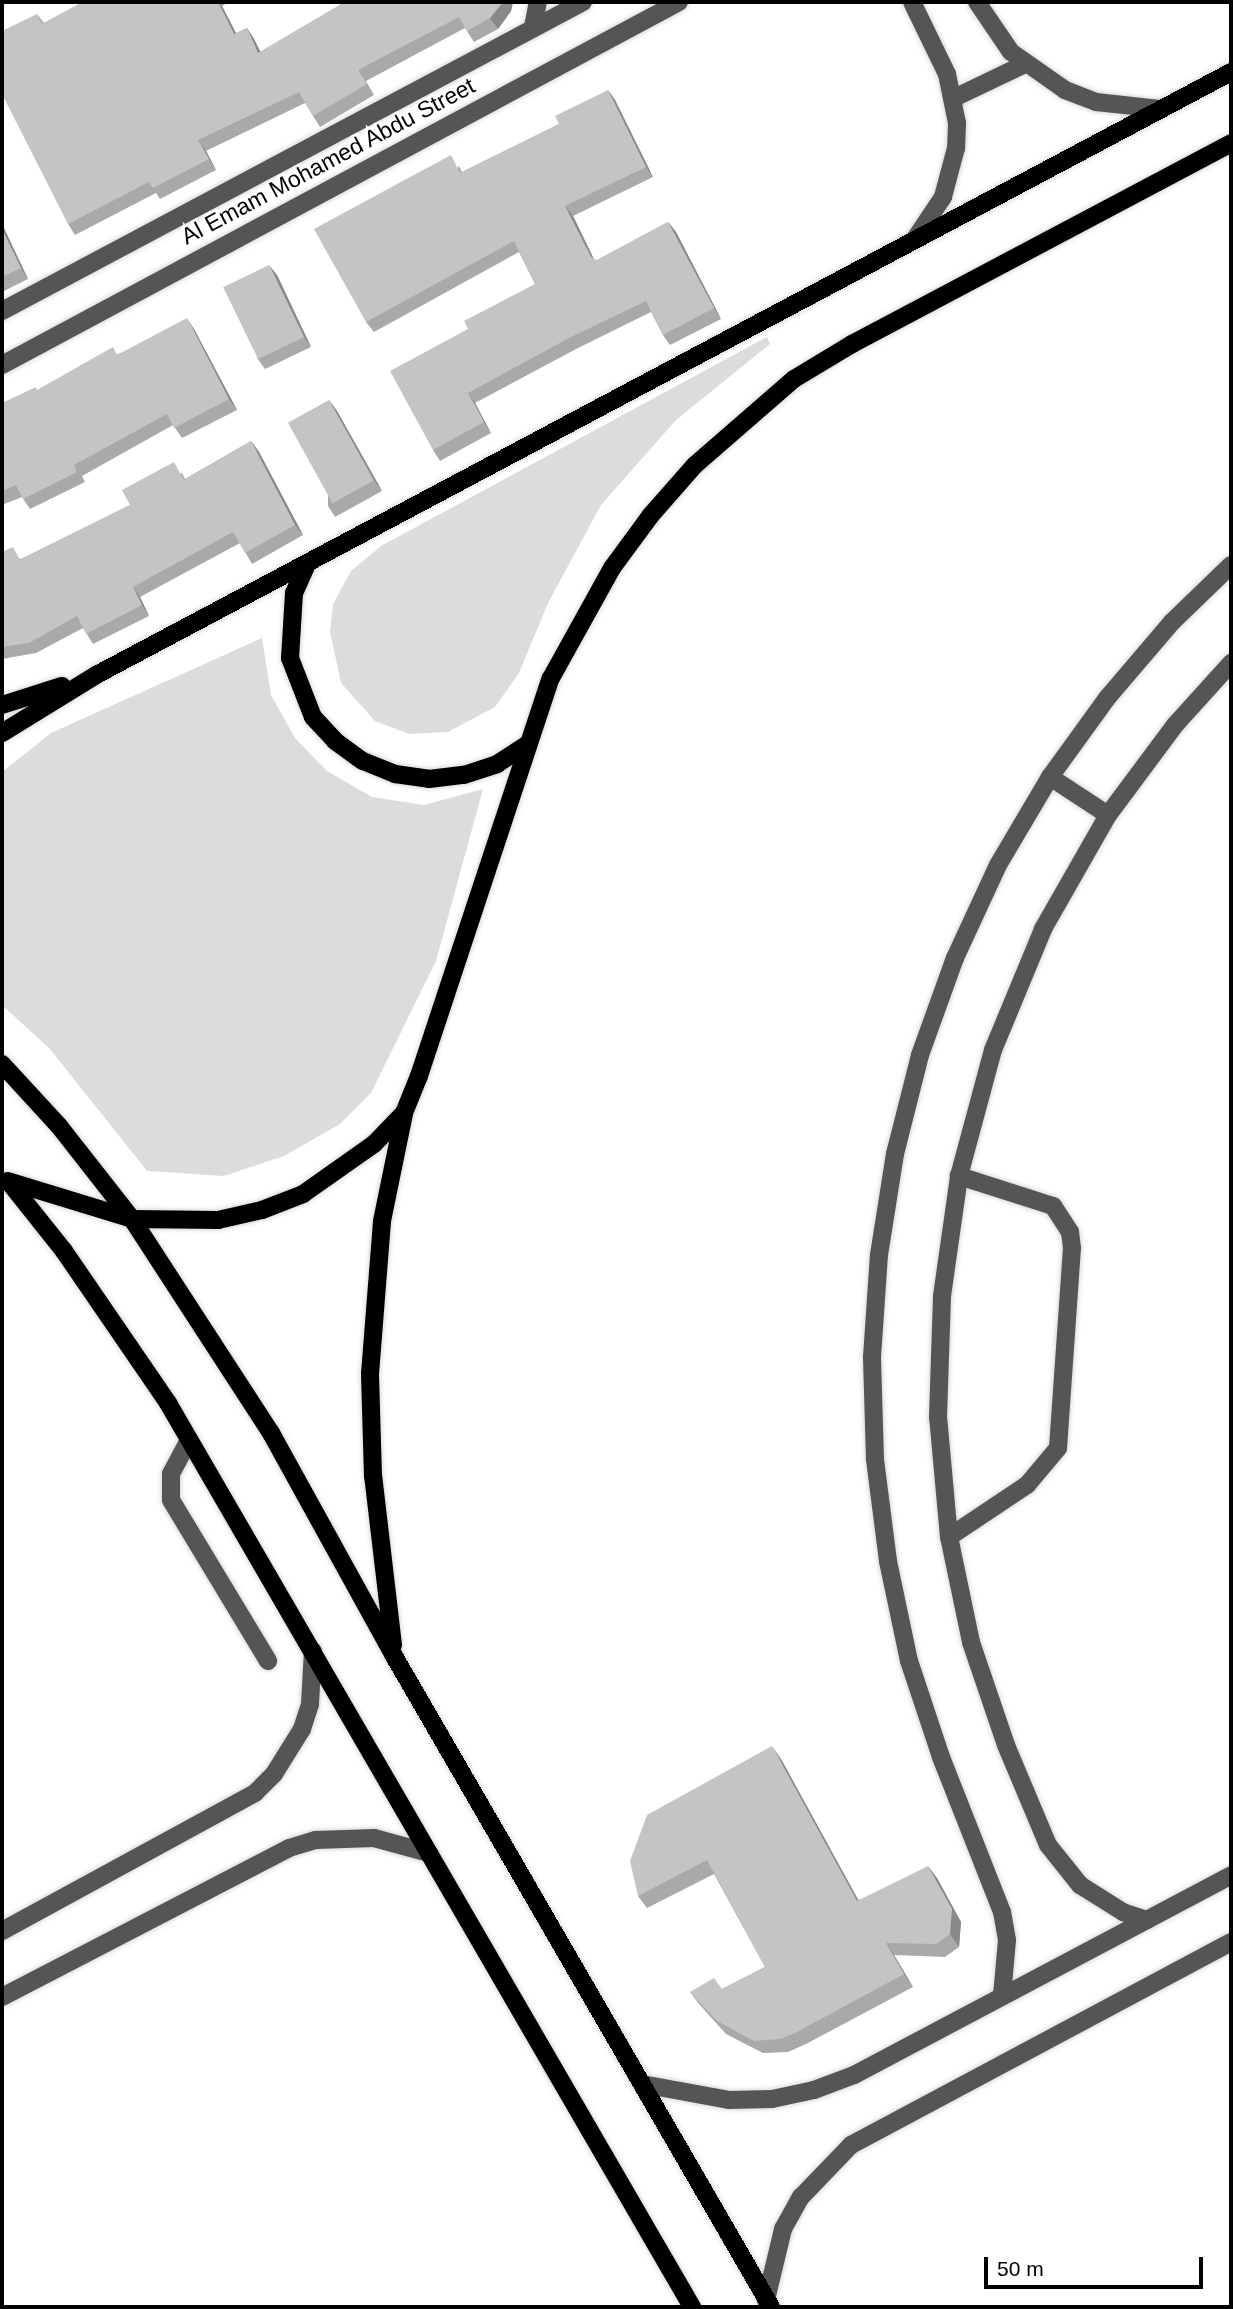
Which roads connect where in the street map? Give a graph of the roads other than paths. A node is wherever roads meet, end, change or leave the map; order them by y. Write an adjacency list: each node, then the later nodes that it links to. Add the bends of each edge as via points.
1 (538, 2): 6 (street)
2 (583, 2): 6 (street, Al Emam Mohamed Abdu Street)
3 (679, 2): 14 (street, Al Emam Mohamed Abdu Street)
4 (912, 2): 9 (street)
5 (978, 2): 7 (street, via 998,37)
6 (533, 27): 13 (street, Al Emam Mohamed Abdu Street)
7 (1025, 64): 9 (street); 10 (street, via 1065,90 1096,102)
8 (1231, 72): 10 (main road)
9 (954, 98): 12 (street, via 956,148 951,173 931,219)
10 (1160, 109): 12 (main road)
11 (1231, 143): 21 (main road, via 852,344 794,379 743,420 686,475 612,568 551,678)
12 (915, 239): 15 (main road)
13 (2, 312)
14 (2, 365)
15 (307, 564): 18 (main road); 21 (main road, via 294,593 290,658 313,717 335,741 384,770 429,779 464,775 497,764)
16 (1231, 565): 22 (street, via 1172,622 1115,688)
17 (1231, 663): 23 (street, via 1175,724)
18 (98, 674): 19 (main road); 20 (main road)
19 (2, 705)
20 (2, 733)
21 (526, 745): 25 (main road)
22 (1050, 777): 23 (street); 39 (street, via 998,865 955,958 920,1055 895,1154 881,1242 872,1357 875,1459 888,1561 913,1673 1002,1912 1007,1950)
23 (1108, 815): 27 (street, via 1043,929 993,1050)
24 (2, 1064): 28 (main road, via 59,1126)
25 (404, 1113): 28 (main road, via 340,1171 303,1194 262,1210 218,1220); 32 (main road, via 382,1221 370,1374 374,1489)
26 (5, 1177): 28 (main road); 29 (main road, via 117,1326)
27 (959, 1177): 30 (street, via 942,1296 938,1416); 30 (street, via 1053,1206 1070,1232 1072,1248 1058,1448 1027,1485)
28 (132, 1219): 32 (main road, via 271,1433)
29 (189, 1440): 31 (main road); 33 (street, via 171,1474 171,1500)
30 (949, 1537): 36 (street, via 971,1642 1006,1745 1048,1845 1090,1893)
31 (313, 1651): 34 (main road); 37 (street, via 310,1704 302,1729 274,1774 255,1793)
32 (394, 1656): 41 (main road)
33 (268, 1661)
34 (429, 1853): 40 (street, via 374,1838 316,1840 289,1848); 43 (main road)
35 (1231, 1875): 36 (street)
36 (1147, 1920): 39 (street)
37 (2, 1931)
38 (1231, 1942): 42 (street, via 851,2145 824,2169 795,2208 772,2263)
39 (1002, 1996): 41 (street, via 854,2075 814,2090 772,2099 729,2100)
40 (2, 1997)
41 (642, 2084): 42 (main road)
42 (769, 2303)
43 (692, 2307)

